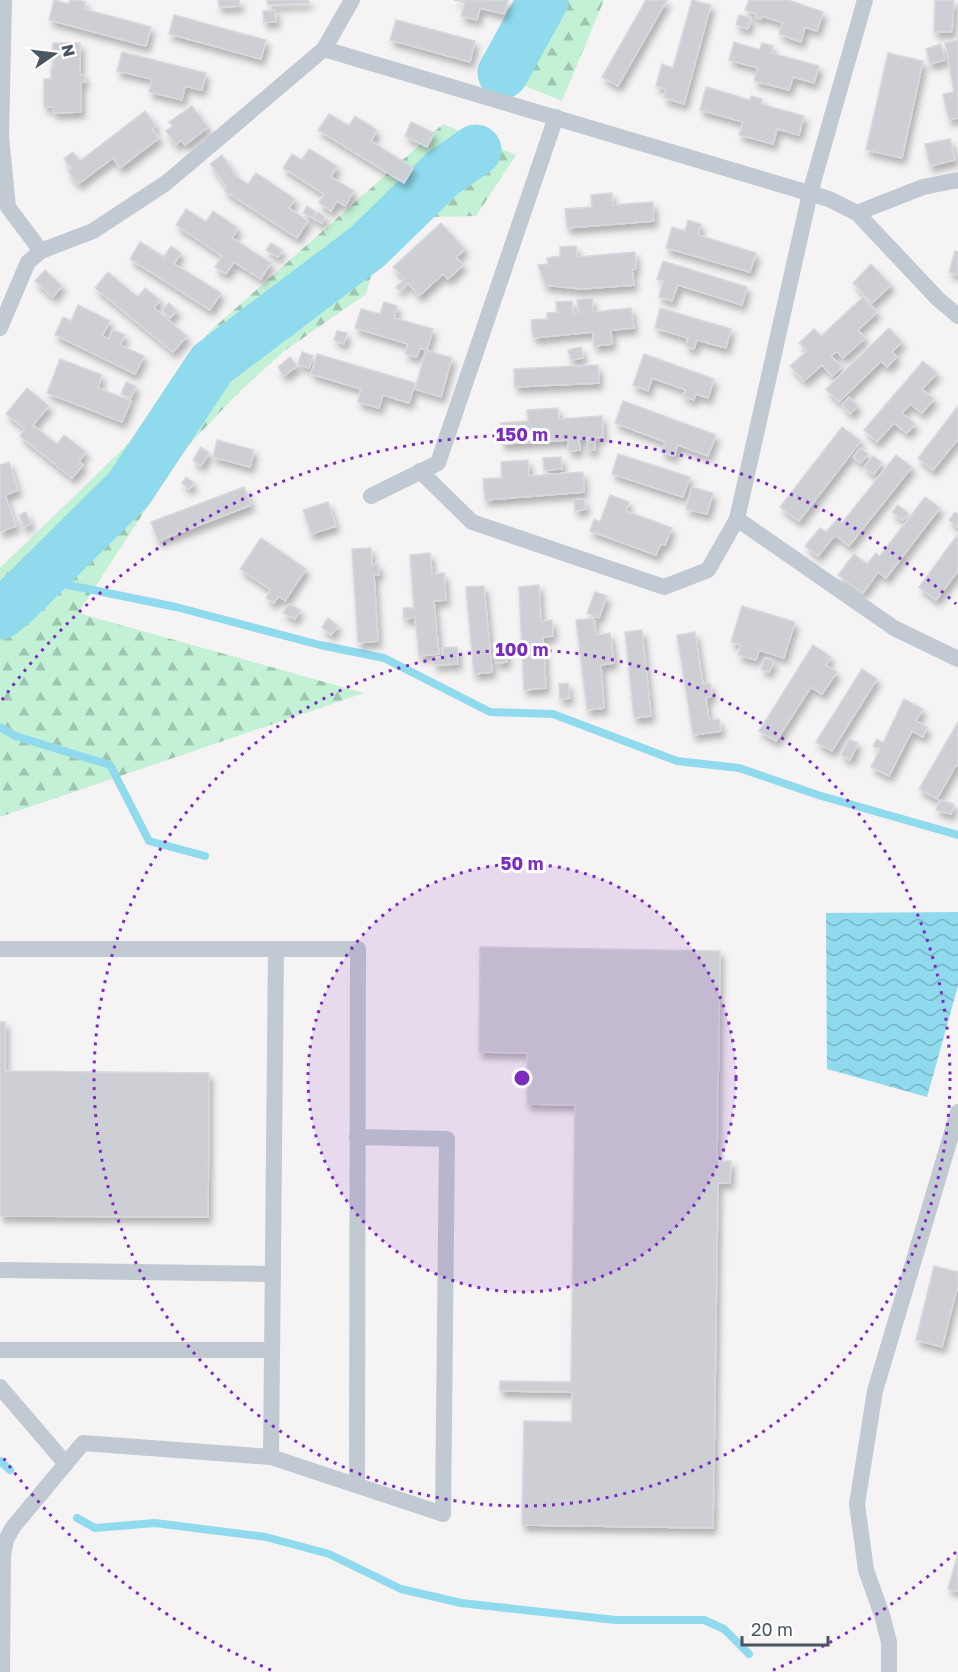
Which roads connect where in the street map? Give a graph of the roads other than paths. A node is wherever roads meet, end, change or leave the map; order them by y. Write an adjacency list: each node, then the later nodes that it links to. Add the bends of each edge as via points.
1 (4, 0): 9 (lane, via 2,137 8,207)
2 (352, 0): 4 (lane)
3 (865, 0): 7 (lane)
4 (324, 49): 5 (lane); 9 (lane, via 166,183 93,231)
5 (556, 117): 7 (lane); 12 (lane, via 438,463)
6 (958, 180): 8 (lane, via 923,187)
7 (810, 193): 8 (lane); 14 (lane)
8 (857, 213): 10 (lane)
9 (41, 251): 11 (lane, via 28,262)
10 (958, 315)
11 (0, 328)
12 (420, 471): 13 (lane); 14 (lane, via 472,522 664,587 708,570)
13 (371, 496)
14 (737, 519): 15 (lane, via 894,628)
15 (958, 659)
16 (0, 949): 17 (lane)
17 (276, 949): 19 (lane, via 358,949); 21 (lane)
18 (958, 1112): 29 (lane, via 875,1391 857,1504 866,1570 889,1642)
19 (357, 1137): 27 (lane); 27 (lane, via 447,1139 444,1514)
20 (0, 1270): 21 (lane)
21 (273, 1274): 23 (lane)
22 (0, 1350): 23 (lane)
23 (272, 1350): 25 (lane)
24 (0, 1387): 26 (lane)
25 (271, 1457): 26 (lane, via 83,1443); 27 (lane)
26 (66, 1464): 28 (lane, via 6,1540)
27 (357, 1484)
28 (2, 1672)
29 (889, 1672)

